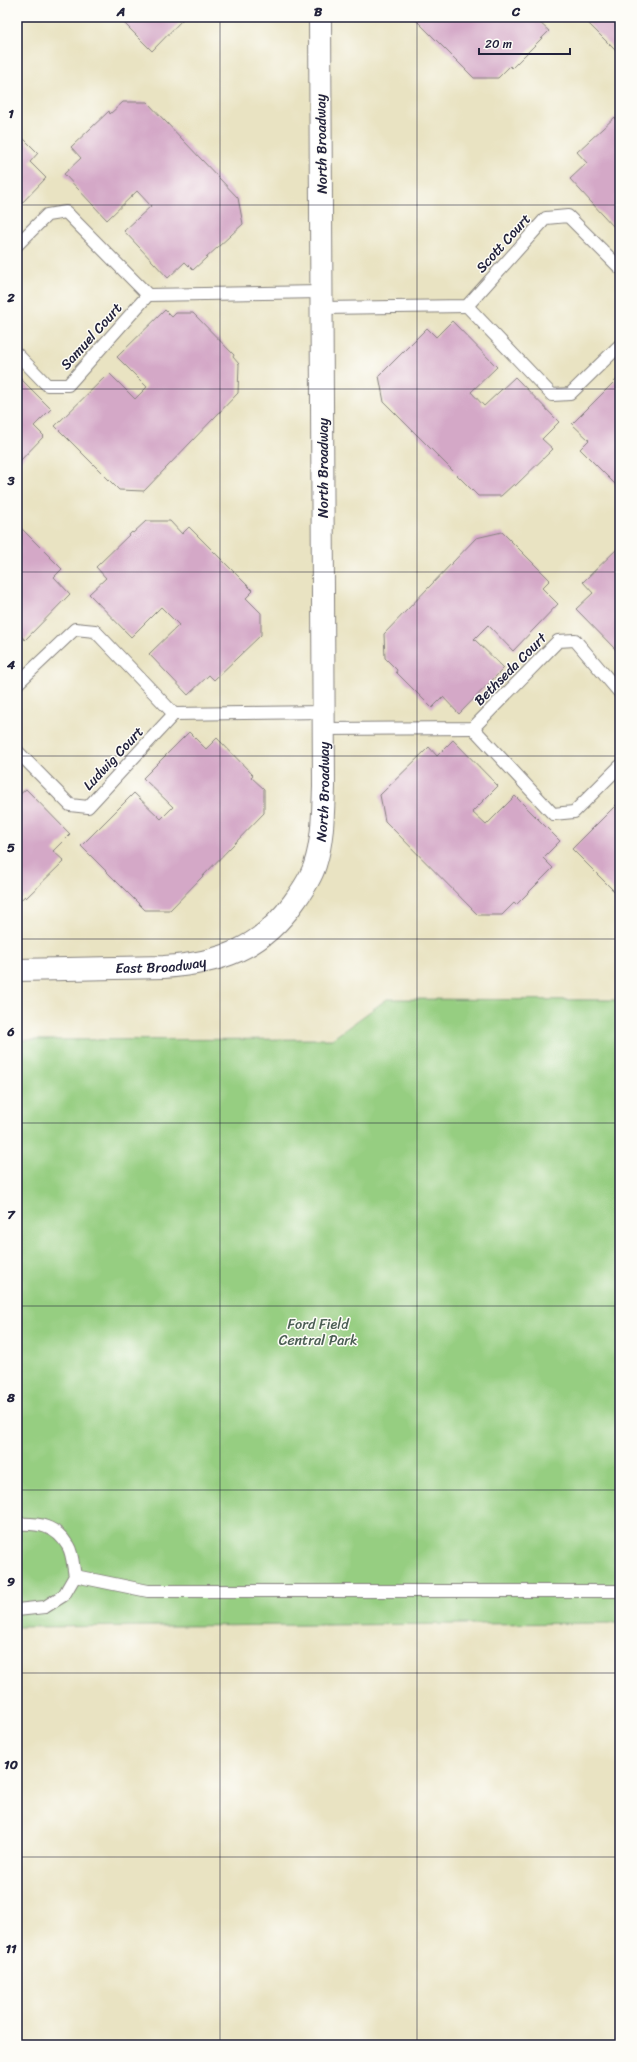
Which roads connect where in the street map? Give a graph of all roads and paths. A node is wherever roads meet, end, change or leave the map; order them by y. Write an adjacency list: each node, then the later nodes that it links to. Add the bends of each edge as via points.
1 (320, 17): 5 (street, North Broadway)
2 (17, 244): 4 (lane, via 47,215 66,212)
3 (620, 268): 6 (lane, Scott Court, via 568,216 546,218)
4 (148, 295): 5 (lane); 8 (lane, Samuel Court, via 68,385 47,385)
5 (322, 300): 6 (lane); 12 (street, North Broadway)
6 (467, 306): 7 (lane, via 552,395 570,394)
7 (620, 345)
8 (17, 354)
9 (17, 684): 11 (lane, via 75,629 94,631)
10 (620, 693): 13 (lane, Bethseda Court, via 576,640 558,641)
11 (174, 714): 12 (lane); 14 (lane, Ludwig Court, via 88,807 70,804)
12 (324, 721): 13 (lane); 16 (street, North Broadway, via 320,846 315,866 303,890)
13 (473, 728): 15 (lane, via 553,814 574,812)
14 (17, 751)
15 (620, 766)
16 (288, 910): 17 (street, East Broadway, via 255,942 236,953 204,962 164,967)
17 (17, 970)
18 (17, 1524): 19 (lane, via 36,1523 55,1530 68,1546)
19 (76, 1576): 20 (lane, via 148,1591); 21 (lane, via 64,1595 45,1607)
20 (620, 1590)
21 (17, 1610)

